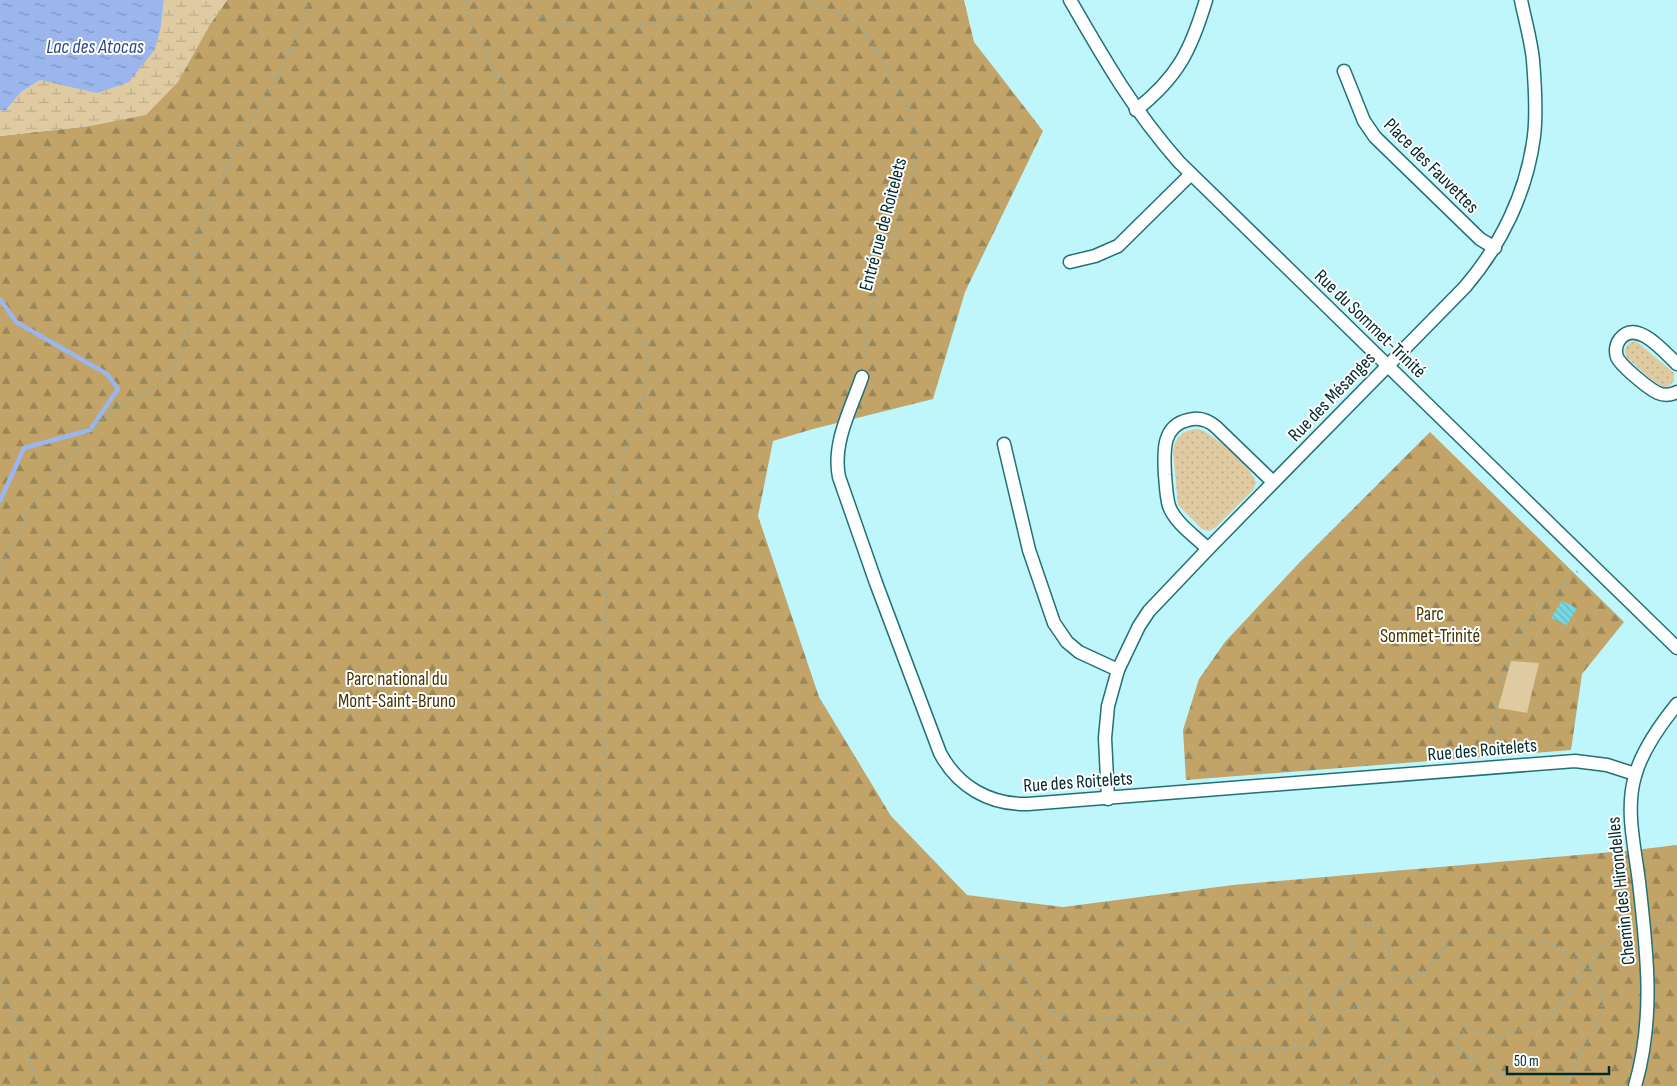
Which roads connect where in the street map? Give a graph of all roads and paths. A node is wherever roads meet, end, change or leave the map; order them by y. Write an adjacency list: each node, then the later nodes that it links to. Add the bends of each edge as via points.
1 (308, 0): 23 (path, via 300,35 242,136 199,226 192,257 189,331 172,371 148,392 107,415 57,470 31,506)
2 (467, 0): 35 (path, via 469,17 517,120 529,198 566,269 579,285 630,323 642,337 648,352 644,396 628,439 603,536 602,565 607,601 599,693 605,760 598,791 598,843 590,917 601,958 605,1011)
3 (516, 0): 4 (path, via 551,21 567,26 606,29 672,20)
4 (753, 0)
5 (803, 0): 14 (path, Entré rue de Roitelets, via 845,17 874,44 902,96 916,131 916,157 867,326)
6 (1070, 0): 10 (street, Rue du Sommet-Trinité)
7 (1206, 0): 10 (street, via 1196,33 1181,63 1156,95)
8 (1521, 0): 12 (street, Rue des Mésanges, via 1533,60 1534,138 1521,189)
9 (1344, 71): 12 (street, Place des Fauvettes, via 1364,121 1376,137 1480,239)
10 (1136, 110): 11 (street, Rue du Sommet-Trinité)
11 (1191, 174): 13 (street, via 1118,246); 16 (street, Rue du Sommet-Trinité)
12 (1495, 248): 16 (street, Rue des Mésanges, via 1465,287)
13 (1070, 262)
14 (864, 355)
15 (1677, 364): 18 (street, via 1638,333 1624,335 1617,344 1616,355 1620,361 1652,389 1670,395)
16 (1388, 365): 20 (street, Rue des Mésanges); 22 (street, Rue du Sommet-Trinité)
17 (862, 377): 29 (street, Rue des Roitelets, via 839,439 838,472 876,583 944,761 966,786 1003,803)
18 (1677, 392)
19 (1004, 444): 25 (street, via 1029,550 1054,623 1067,642 1079,652)
20 (1273, 482): 21 (street, Rue des Mésanges); 21 (street, via 1208,422 1189,419 1172,429 1164,447 1169,506 1178,520)
21 (1208, 549): 25 (street, Rue des Mésanges, via 1149,611)
22 (1588, 561): 24 (street, Rue du Sommet-Trinité); 27 (path, via 1531,618 1512,646 1496,700)
23 (0, 572)
24 (1677, 648)
25 (1118, 670): 29 (street, Rue des Mésanges, via 1106,727)
26 (1677, 704): 28 (street, Chemin des Hirondelles, via 1653,737)
27 (1495, 767): 28 (street, Rue des Roitelets, via 1586,761); 29 (street, Rue des Roitelets)
28 (1635, 774): 30 (street, Chemin des Hirondelles, via 1631,817)
29 (1108, 798)
30 (1643, 922): 31 (path); 32 (path, via 1613,936); 43 (street, Chemin des Hirondelles, via 1647,1027)
31 (1677, 925)
32 (1588, 965): 38 (path, via 1546,942 1479,933 1454,937 1425,971 1410,982 1395,977 1384,931 1373,926 1356,925 1351,934 1352,951 1347,978 1332,999 1338,1011 1377,1001 1392,1012 1404,1028 1392,1056 1362,1080); 41 (path, via 1548,1020 1500,1037 1466,1028 1456,1040 1458,1049 1505,1076); 42 (path, via 1603,1000 1598,1026 1572,1064)
33 (0, 981): 34 (path, via 24,1039)
34 (37, 1086)
35 (594, 1086)
36 (1041, 1086): 37 (path, via 1044,1060 1014,1019 979,992 971,979 982,961 1001,957 1014,966 1049,1010 1074,1019 1166,1013 1181,1023 1194,1020 1211,996 1256,990 1283,978 1302,983 1310,995 1310,1013 1320,1025 1321,1038 1309,1049 1201,1050 1166,1063 1145,1065 1133,1079)
37 (1136, 1086)
38 (1339, 1086)
39 (1421, 1086): 40 (path, via 1423,1079 1436,1073)
40 (1454, 1086)
41 (1500, 1086)
42 (1564, 1086)
43 (1635, 1086)

